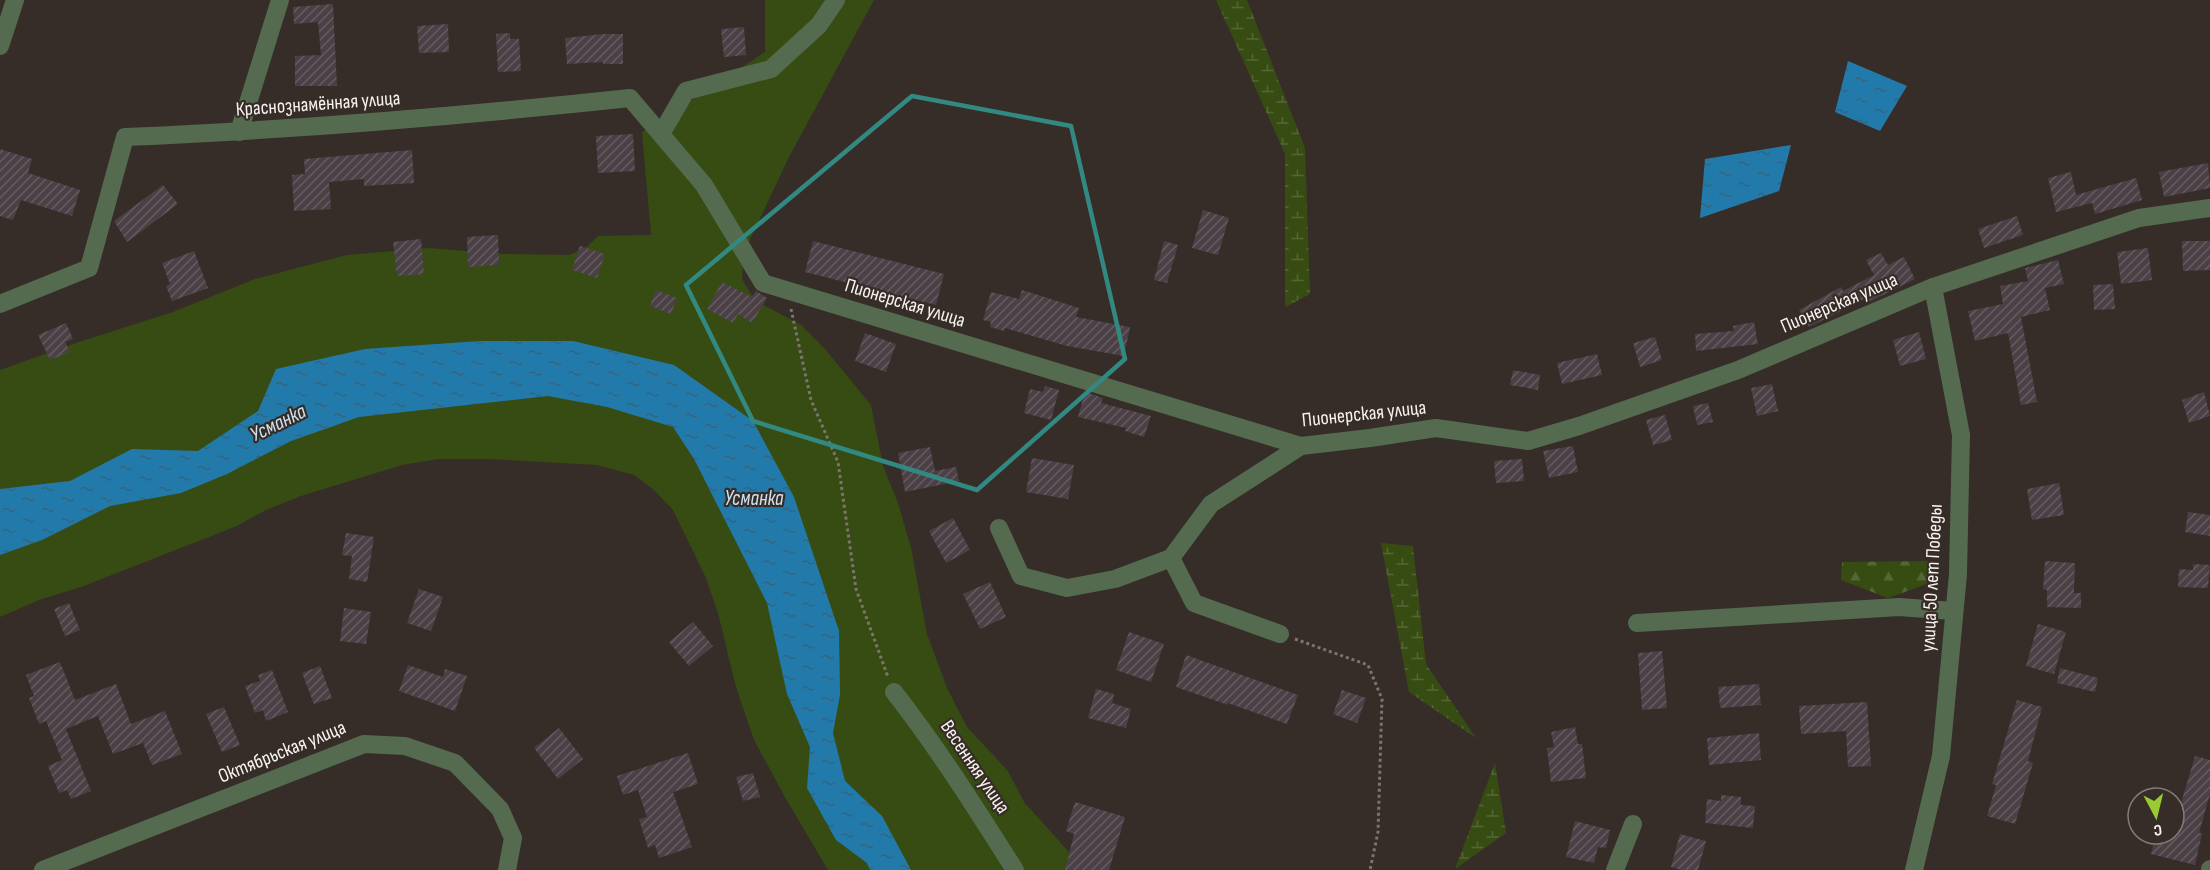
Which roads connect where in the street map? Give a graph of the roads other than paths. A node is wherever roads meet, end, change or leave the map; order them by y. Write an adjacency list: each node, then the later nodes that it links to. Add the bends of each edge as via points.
1 (15, 0): 4 (street)
2 (280, 0): 5 (street)
3 (836, 0): 6 (street, via 819,25 771,69 686,91)
4 (0, 45)
5 (239, 132): 6 (street, Краснознамённая улица, via 470,115 630,98); 10 (street, Краснознамённая улица, via 125,137 89,268)
6 (661, 134): 7 (street, Краснознамённая улица)
7 (704, 185): 11 (street, Пионерская улица, via 763,283)
8 (2210, 208): 9 (street, Пионерская улица, via 2139,218)
9 (1933, 287): 11 (street, Пионерская улица, via 1738,370 1528,441 1436,428); 14 (street, улица 50 лет Победы, via 1961,435)
10 (0, 304)
11 (1300, 446): 13 (street, via 1211,504)
12 (999, 528): 13 (street, via 1022,576 1067,588 1115,579)
13 (1171, 558): 16 (street, via 1194,603)
14 (1954, 611): 15 (street, via 1899,607); 23 (street, улица 50 лет Победы, via 1941,756)
15 (1637, 623)
16 (1280, 634)
17 (894, 692): 21 (street, Весенняя улица)
18 (1633, 824): 22 (street)
19 (43, 870): 20 (street, Октябрьская улица, via 364,744 405,746 455,763 500,809 513,838)
20 (507, 870)
21 (1015, 870)
22 (1615, 870)
23 (1914, 870)

